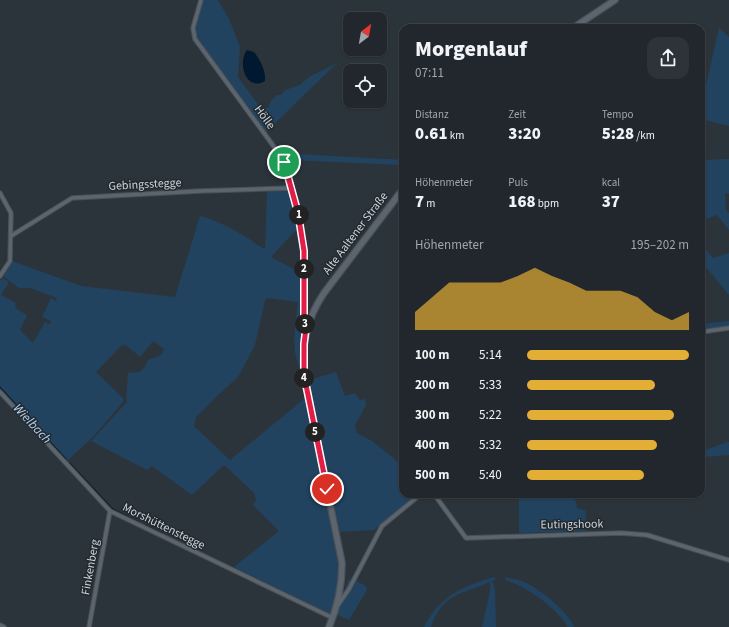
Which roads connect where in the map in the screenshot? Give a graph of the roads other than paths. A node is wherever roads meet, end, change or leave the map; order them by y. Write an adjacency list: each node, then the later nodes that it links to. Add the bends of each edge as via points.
1 (201, 0): 4 (street, Hölle, via 193,28 195,39 278,152 284,162)
2 (615, 0): 3 (street)
3 (579, 24)
4 (291, 188): 7 (street, Gebingsstegge, via 72,198); 9 (street, Hölle, via 304,251)
5 (0, 193): 7 (street, via 11,213)
6 (399, 194): 9 (street, Alte Aaltener Straße, via 324,293 314,308)
7 (11, 236): 8 (street, via 10,261)
8 (0, 276)
9 (306, 328): 17 (street, Alte Aaltener Straße, via 304,375 342,563)
10 (729, 328): 11 (street)
11 (705, 331)
12 (0, 392): 15 (street, Morshüttenstegge)
13 (415, 498): 17 (street, via 382,526)
14 (437, 498): 16 (street, Eutingshook, via 466,538 621,533 647,535)
15 (110, 511): 18 (street, Morshüttenstegge); 21 (street, Finkenberg)
16 (729, 560)
17 (338, 606): 18 (street, Alte Aaltener Straße)
18 (333, 618): 22 (street, Alte Aaltener Straße)
19 (0, 625): 20 (street)
20 (4, 627)
21 (89, 627)
22 (329, 627)

